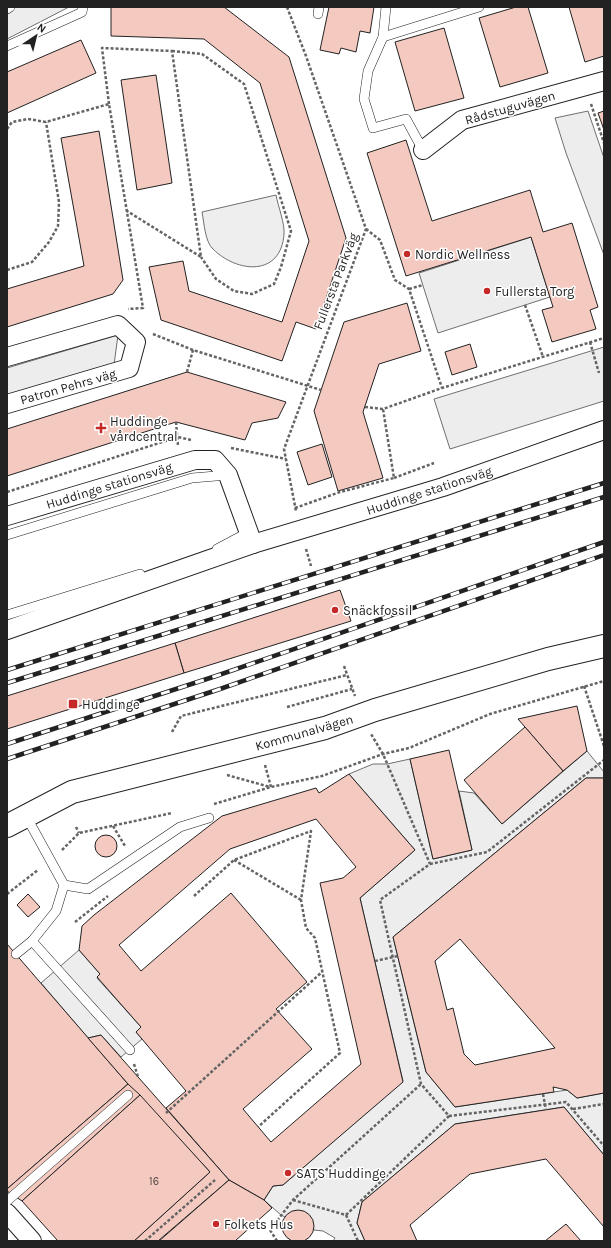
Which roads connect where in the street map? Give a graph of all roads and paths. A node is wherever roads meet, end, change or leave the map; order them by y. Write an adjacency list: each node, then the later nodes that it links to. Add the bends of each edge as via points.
1 (10, 7): 6 (lane)
2 (83, 7): 8 (lane, via 82,12)
3 (287, 7): 18 (path, Fullersta Parkväg)
4 (386, 7): 7 (lane)
5 (479, 7): 7 (lane)
6 (7, 9)
7 (383, 37): 16 (lane, via 368,71 364,99 373,128 406,119)
8 (7, 46)
9 (172, 51): 12 (path, via 102,48); 19 (path); 19 (path, via 202,54 244,84 291,231 274,284 252,294 234,291 216,279)
10 (604, 80): 16 (street, Rådstuguvägen, via 462,120)
11 (590, 103): 15 (path)
12 (110, 104): 13 (path); 17 (path)
13 (46, 122): 14 (path, via 28,119 12,122); 20 (path, via 59,202 58,226 49,242 32,262)
14 (7, 128)
15 (604, 143)
16 (424, 150)
17 (127, 211): 19 (path); 24 (path, via 143,308)
18 (366, 229): 22 (path, via 380,240 395,280); 32 (path, Fullersta Parkväg)
19 (201, 257)
20 (7, 270)
21 (423, 285): 22 (path)
22 (409, 289): 33 (path)
23 (525, 305): 29 (path)
24 (122, 309)
25 (604, 338): 26 (path)
26 (590, 342): 29 (path); 31 (path)
27 (193, 350): 30 (path)
28 (7, 357): 35 (street, Patron Pehrs väg, via 118,325 136,342 129,368)
29 (543, 357): 33 (path)
30 (188, 372)
31 (599, 373)
32 (306, 385): 34 (path); 41 (path, Fullersta Parkväg, via 284,449)
33 (442, 388): 37 (path)
34 (321, 390)
35 (7, 404)
36 (365, 406): 37 (path)
37 (383, 409): 44 (path)
38 (604, 430): 50 (street, Huddinge stationsväg, via 443,487)
39 (192, 440): 45 (path, via 178,437)
40 (228, 448): 41 (path)
41 (286, 459): 46 (path, Fullersta Parkväg)
42 (434, 463): 44 (path)
43 (228, 475): 48 (street, Huddinge stationsväg, via 215,460 195,460); 49 (lane, via 192,478); 50 (street, Huddinge stationsväg)
44 (394, 478): 46 (path, via 340,492)
45 (7, 492)
46 (295, 508): 47 (path, Fullersta Parkväg)
47 (297, 514)
48 (7, 516)
49 (7, 535)
50 (251, 538): 53 (lane); 54 (street, Huddinge stationsväg)
51 (306, 549): 52 (path)
52 (311, 566)
53 (7, 615)
54 (7, 630)
55 (604, 646): 71 (street, Kommunalvägen, via 375,710 325,728 72,792)
56 (344, 666): 57 (path)
57 (347, 675): 60 (path); 63 (path, via 181,716)
58 (604, 681): 59 (path)
59 (584, 686): 65 (path); 66 (path, via 490,714 409,748)
60 (352, 689): 61 (path); 62 (path)
61 (356, 700)
62 (287, 708)
63 (172, 732)
64 (370, 733): 66 (path)
65 (604, 746)
66 (383, 754): 77 (path)
67 (604, 760): 77 (path, via 487,852)
68 (264, 761): 69 (path, via 271,788)
69 (227, 775)
70 (209, 818): 78 (lane, via 180,827 88,889)
71 (16, 821): 78 (lane)
72 (76, 827): 73 (path)
73 (79, 833)
74 (117, 842): 75 (path)
75 (122, 842)
76 (234, 860): 79 (path); 80 (path); 80 (path, via 311,831)
77 (430, 864): 87 (path, via 380,900)
78 (64, 885): 81 (lane, via 56,911)
79 (194, 896)
80 (301, 900): 85 (path, via 306,928 315,938)
81 (32, 941): 82 (lane); 86 (lane)
82 (16, 954)
83 (398, 956): 84 (path, bridge)
84 (375, 961)
85 (322, 972): 93 (path); 95 (path, via 340,1053)
86 (130, 1050)
87 (421, 1084): 94 (path); 98 (path)
88 (543, 1094): 92 (path, bridge)
89 (128, 1095): 99 (lane)
90 (604, 1104): 91 (path)
91 (572, 1109): 94 (path, via 566,1102); 96 (path)
92 (546, 1110)
93 (166, 1113)
94 (449, 1116): 101 (path)
95 (258, 1127)
96 (604, 1146)
97 (215, 1180): 103 (path)
98 (293, 1200): 101 (path); 104 (path, via 270,1230)
99 (7, 1201)
100 (7, 1213): 102 (street)
101 (346, 1215): 105 (path)
102 (32, 1241)
103 (145, 1241)
104 (277, 1241)
105 (358, 1241)

